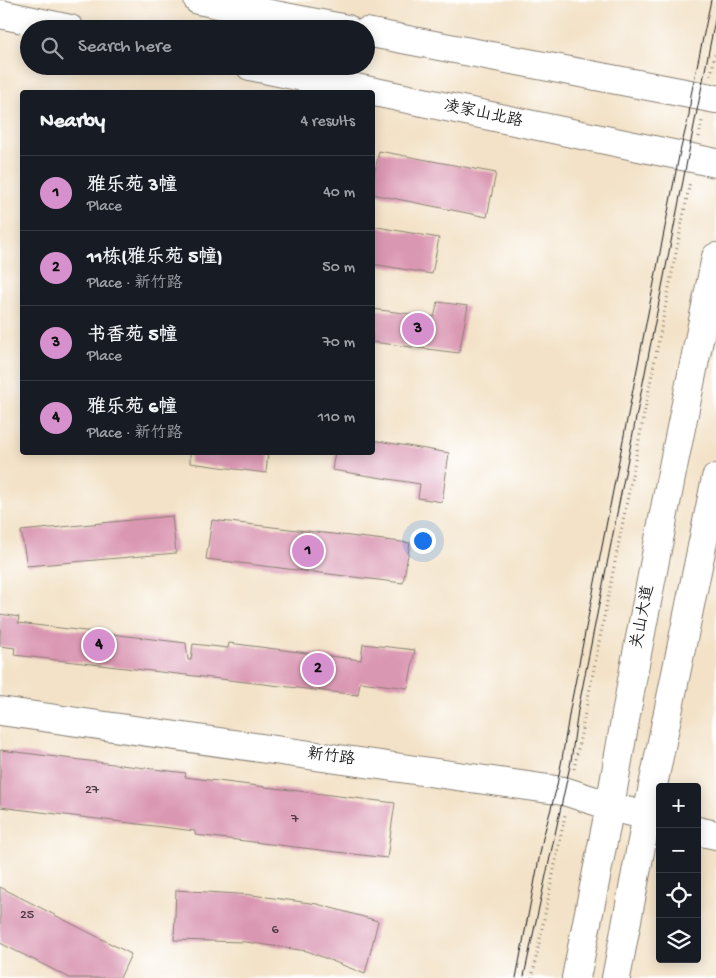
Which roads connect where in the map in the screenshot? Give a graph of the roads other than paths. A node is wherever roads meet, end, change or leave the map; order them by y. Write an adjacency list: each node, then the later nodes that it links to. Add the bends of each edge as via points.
1 (198, 0): 4 (main road)
2 (0, 14): 3 (main road)
3 (28, 20)
4 (301, 20)
5 (375, 34): 9 (main road)
6 (293, 75): 7 (main road, 凌家山北路)
7 (365, 90)
8 (375, 92): 10 (main road, 凌家山北路)
9 (711, 98)
10 (705, 161)
11 (716, 257): 14 (main road, 关山大道)
12 (716, 478): 15 (main road)
13 (0, 711): 14 (main road, 新竹路, via 556,790)
14 (610, 806): 15 (main road, 新竹路); 18 (main road, 关山大道)
15 (653, 817): 19 (main road)
16 (701, 832): 17 (main road)
17 (716, 835)
18 (576, 978)
19 (616, 978)

